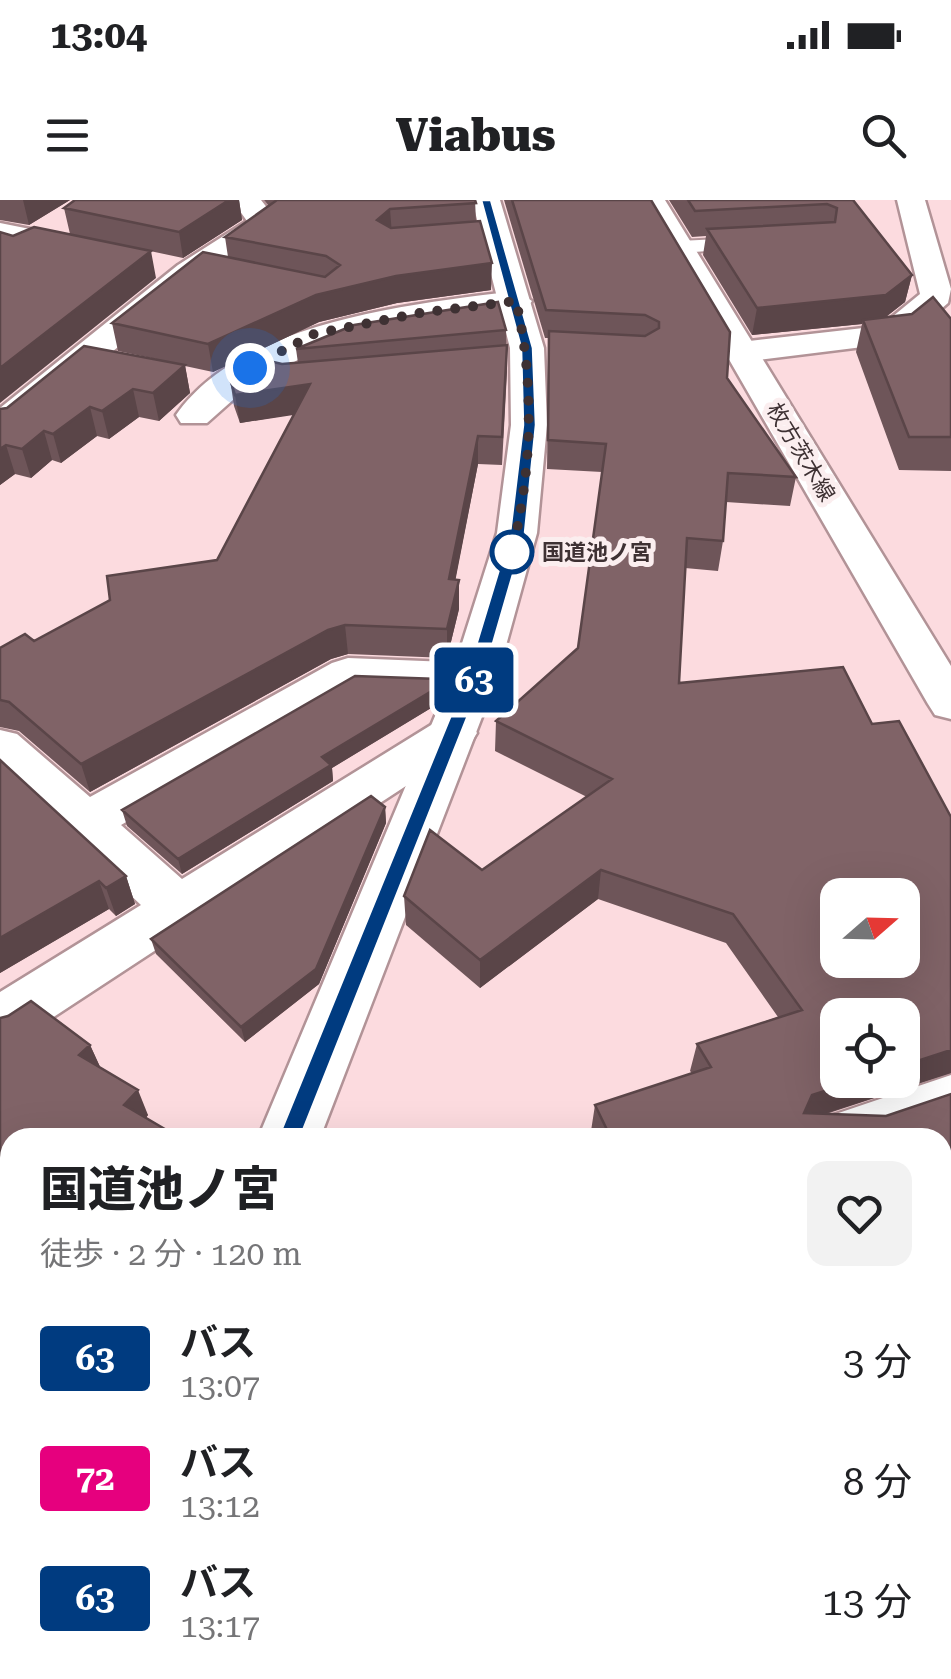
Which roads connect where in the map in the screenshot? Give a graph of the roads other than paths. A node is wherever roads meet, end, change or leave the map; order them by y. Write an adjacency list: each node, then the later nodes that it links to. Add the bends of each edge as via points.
1 (246, 200): 13 (street, via 264,223)
2 (651, 200): 9 (street, 枚方茨木線)
3 (912, 200): 16 (street, via 937,296 891,335)
4 (67, 219): 7 (street)
5 (488, 225): 15 (street)
6 (0, 232): 7 (street)
7 (37, 238): 10 (street); 11 (street)
8 (786, 242): 9 (lane)
9 (680, 248): 16 (street, 枚方茨木線)
10 (113, 255)
11 (0, 263)
12 (151, 263): 13 (street)
13 (193, 269): 14 (lane); 17 (street)
14 (235, 274)
15 (516, 301): 19 (street, via 314,334); 21 (street, via 530,425 518,533)
16 (742, 352): 22 (street, 枚方茨木線)
17 (84, 358): 18 (street); 20 (street)
18 (122, 365)
19 (190, 391)
20 (0, 426)
21 (474, 678): 23 (street); 25 (street, via 348,673)
22 (951, 704)
23 (453, 733): 26 (street); 29 (street)
24 (0, 746): 25 (street)
25 (86, 822): 26 (street)
26 (179, 908): 27 (street)
27 (0, 1022)
28 (951, 1093): 30 (lane)
29 (294, 1128)
30 (848, 1128)

